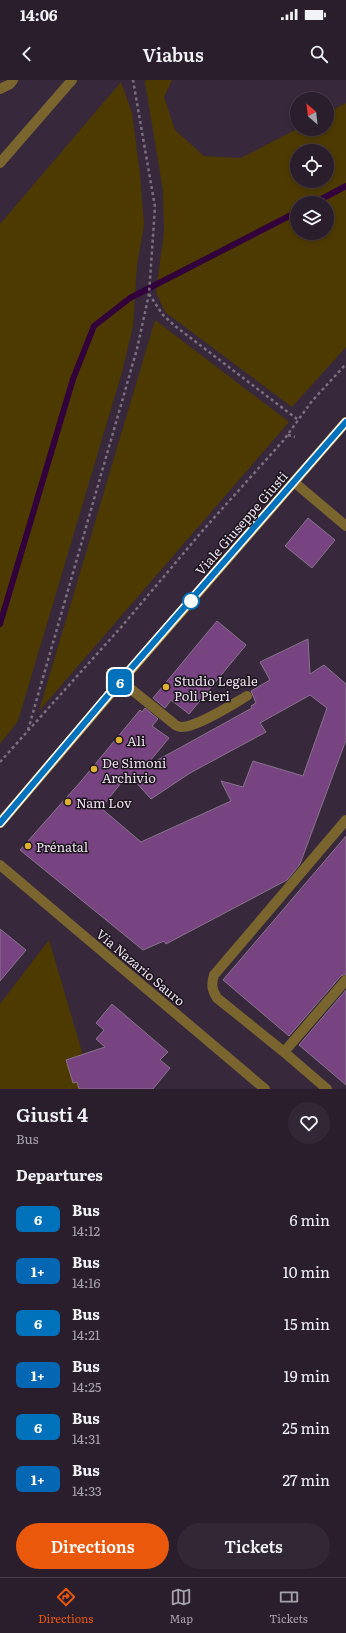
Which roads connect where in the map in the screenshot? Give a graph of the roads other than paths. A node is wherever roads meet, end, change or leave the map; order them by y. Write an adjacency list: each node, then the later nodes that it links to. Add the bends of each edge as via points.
1 (13, 80): 3 (street)
2 (72, 80): 4 (street)
3 (0, 89)
4 (0, 163)
5 (346, 422): 6 (main road, Viale Giuseppe Giusti)
6 (294, 482): 7 (street); 8 (main road, Viale Giuseppe Giusti)
7 (346, 526)
8 (121, 680): 9 (street, via 180,727 190,726); 11 (main road, Viale Giuseppe Giusti)
9 (247, 696)
10 (346, 820): 14 (street, via 214,975 211,983 217,998)
11 (0, 823)
12 (0, 865): 15 (street, Via Nazario Sauro)
13 (346, 980): 14 (street)
14 (284, 1052): 16 (street)
15 (265, 1089)
16 (327, 1089)

